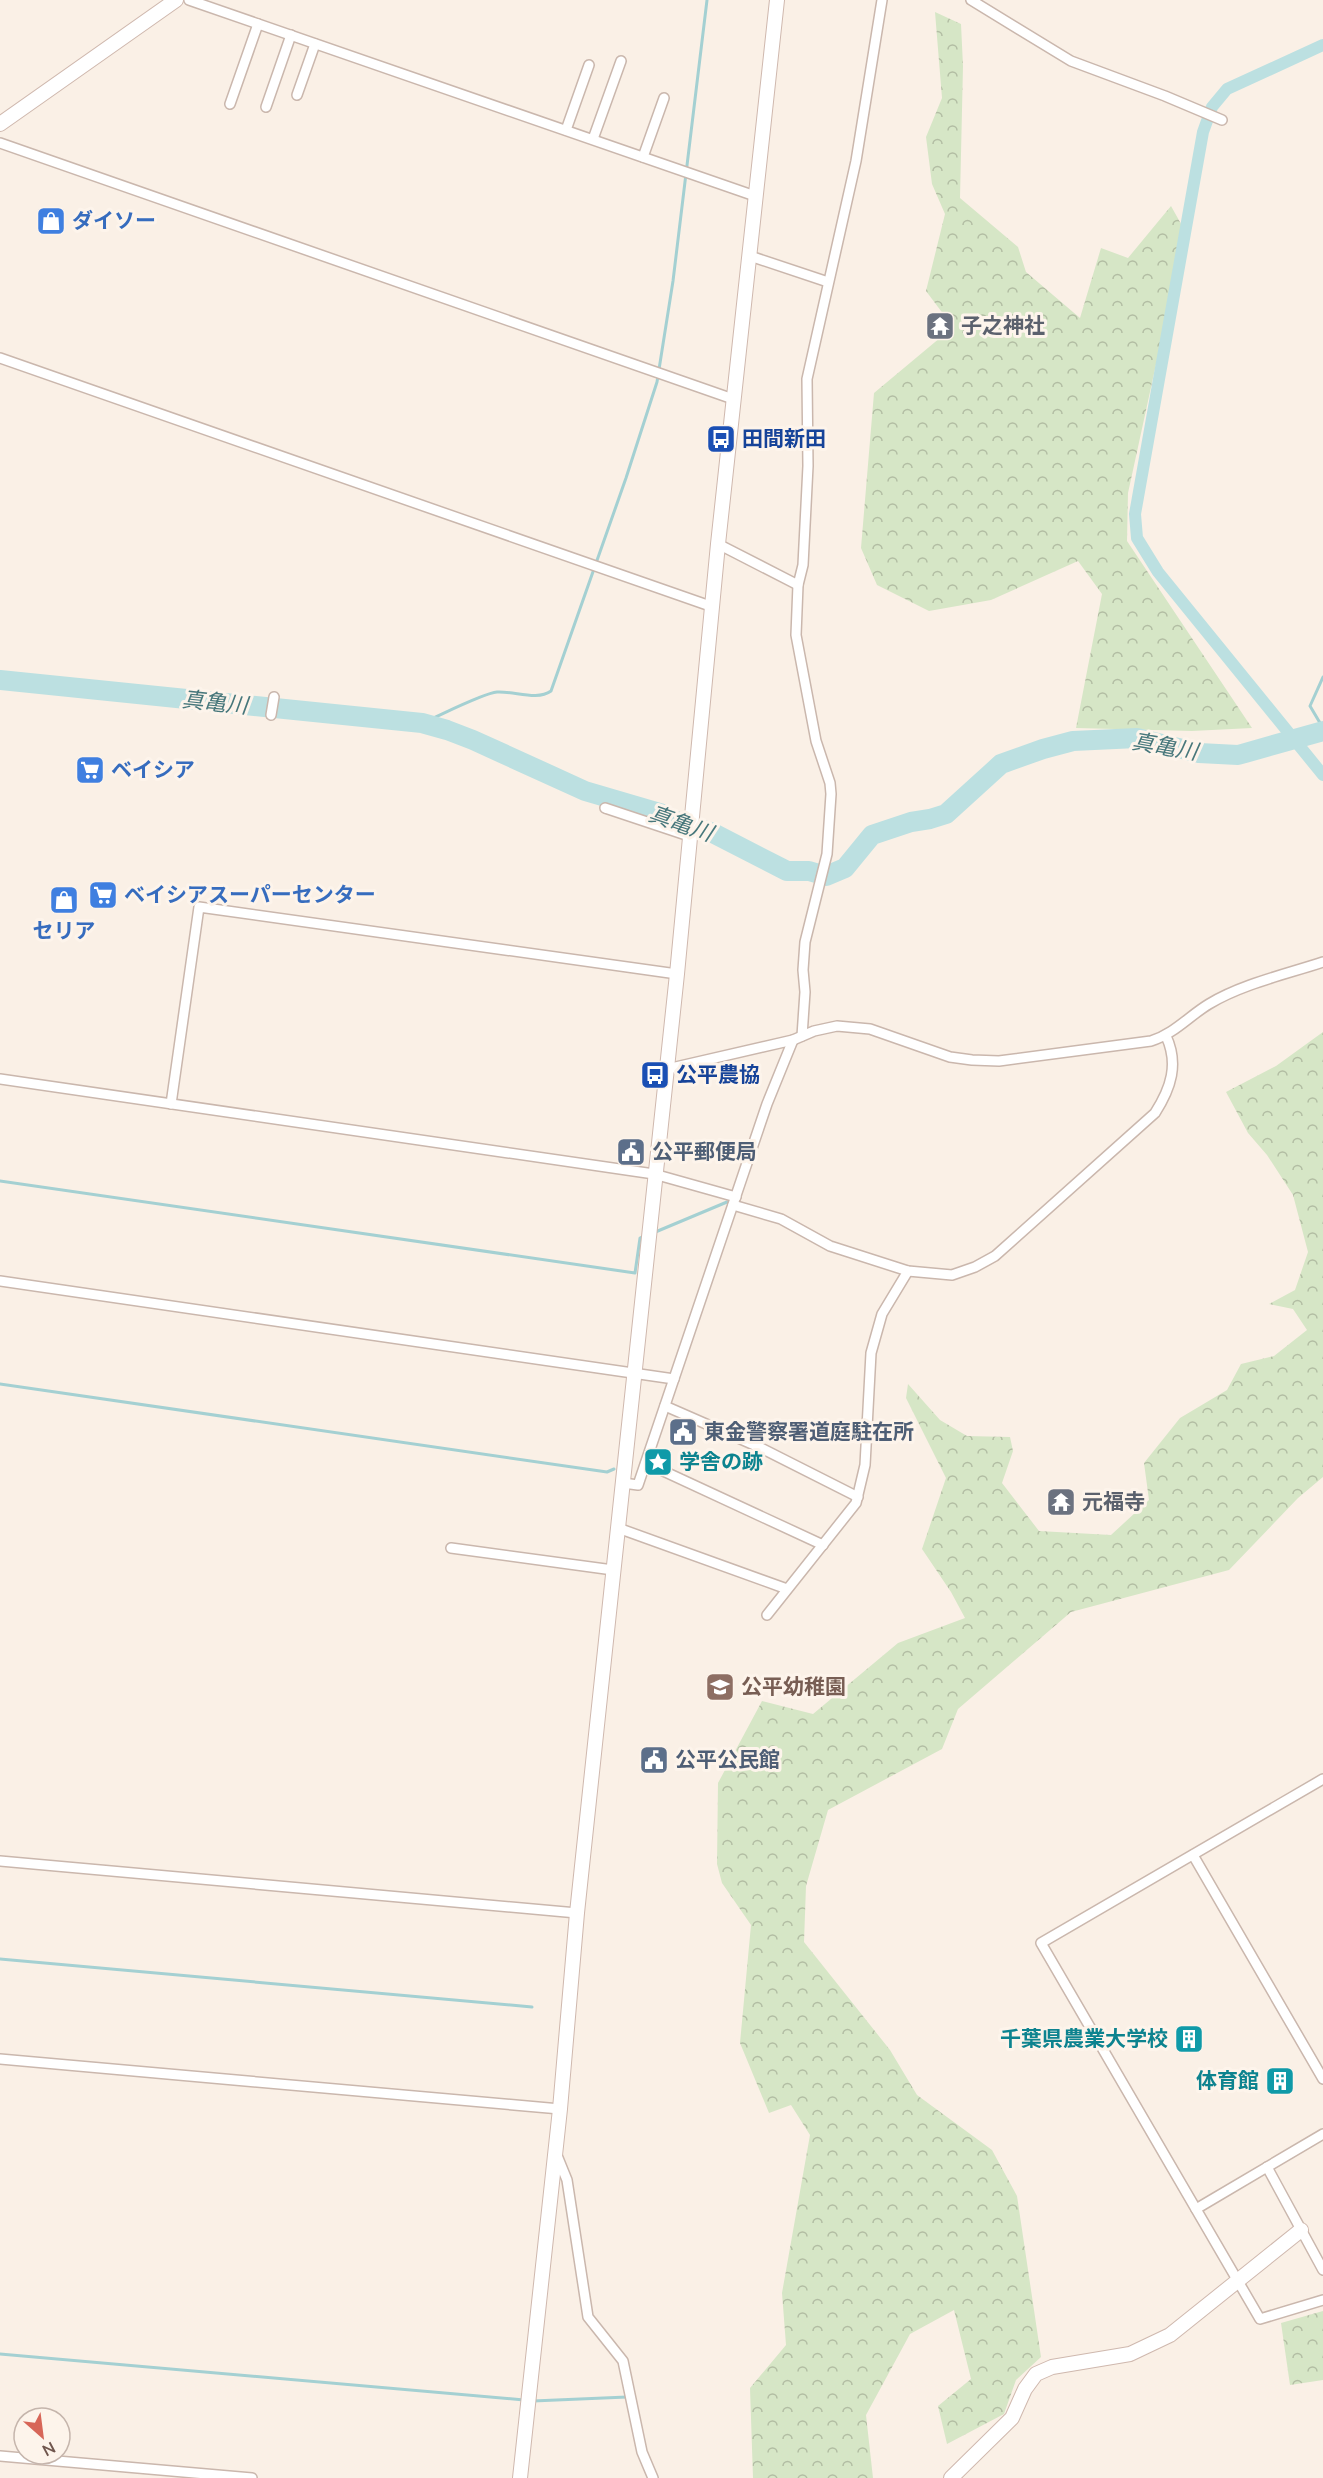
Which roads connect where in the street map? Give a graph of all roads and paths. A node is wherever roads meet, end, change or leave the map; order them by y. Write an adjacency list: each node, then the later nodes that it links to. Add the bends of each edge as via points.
1 (176, 0): 16 (street)
2 (189, 0): 6 (street)
3 (777, 0): 21 (street)
4 (882, 0): 23 (street, via 856,161)
5 (971, 0): 15 (street, via 1071,62)
6 (258, 24): 7 (street); 13 (street)
7 (291, 35): 8 (street); 14 (street)
8 (315, 44): 11 (street); 17 (street)
9 (621, 61): 18 (street)
10 (589, 65): 17 (street)
11 (297, 95)
12 (664, 98): 20 (street)
13 (230, 104)
14 (266, 107)
15 (1222, 120)
16 (0, 124)
17 (566, 130): 18 (street)
18 (593, 140): 20 (street)
19 (0, 143): 25 (street)
20 (643, 157): 21 (street)
21 (755, 196): 22 (street)
22 (750, 256): 23 (street); 25 (street)
23 (828, 282): 27 (street, via 807,379 807,478 803,565)
24 (0, 358): 28 (street)
25 (733, 399): 26 (street)
26 (718, 544): 27 (street); 28 (street)
27 (798, 585): 36 (street, via 796,635 816,741 831,794 827,854 806,942 805,992)
28 (713, 607): 32 (street)
29 (274, 697): 30 (street)
30 (271, 715)
31 (605, 808): 32 (street)
32 (689, 836): 34 (street)
33 (1323, 962): 35 (street, via 1224,996)
34 (677, 974): 37 (street); 39 (street, via 200,907)
35 (1166, 1036): 36 (street, via 999,1060 950,1057 870,1029 837,1026); 42 (street, via 1173,1051 1173,1071 1167,1093 1155,1113 995,1256 952,1275)
36 (797, 1038): 37 (street); 41 (street, via 767,1104)
37 (667, 1069): 40 (street)
38 (0, 1079): 39 (street)
39 (171, 1104): 40 (street)
40 (654, 1173): 41 (street); 44 (street)
41 (734, 1201): 42 (street, via 781,1219 830,1246); 45 (street)
42 (908, 1271): 49 (street, via 882,1314 871,1353 866,1465)
43 (0, 1281): 44 (street)
44 (634, 1372): 45 (street); 48 (street)
45 (674, 1379): 46 (street)
46 (665, 1406): 47 (street); 49 (street)
47 (646, 1463): 48 (street, via 638,1485); 51 (street)
48 (622, 1483): 50 (street)
49 (858, 1497): 51 (street)
50 (618, 1528): 53 (street); 54 (street)
51 (823, 1545): 54 (street)
52 (451, 1548): 53 (street)
53 (613, 1570): 59 (street)
54 (787, 1589): 55 (street)
55 (767, 1615)
56 (1323, 1779): 57 (street)
57 (1193, 1855): 61 (street); 66 (street, via 1041,1943)
58 (0, 1861): 59 (street)
59 (577, 1913): 62 (street)
60 (0, 2059): 62 (street)
61 (1323, 2079)
62 (560, 2109): 64 (street)
63 (1323, 2134): 65 (street)
64 (555, 2152): 73 (street); 74 (street, via 567,2180 588,2317 623,2361 642,2452)
65 (1267, 2167): 66 (street); 67 (street)
66 (1196, 2209): 69 (street)
67 (1301, 2230): 68 (street); 69 (street)
68 (1323, 2270)
69 (1237, 2282): 70 (street, via 1260,2319); 75 (street, via 1153,2345 1130,2354 1052,2367 1036,2374 1012,2418)
70 (1323, 2300)
71 (0, 2456): 72 (street)
72 (252, 2478)
73 (520, 2478)
74 (653, 2478)
75 (951, 2478)

